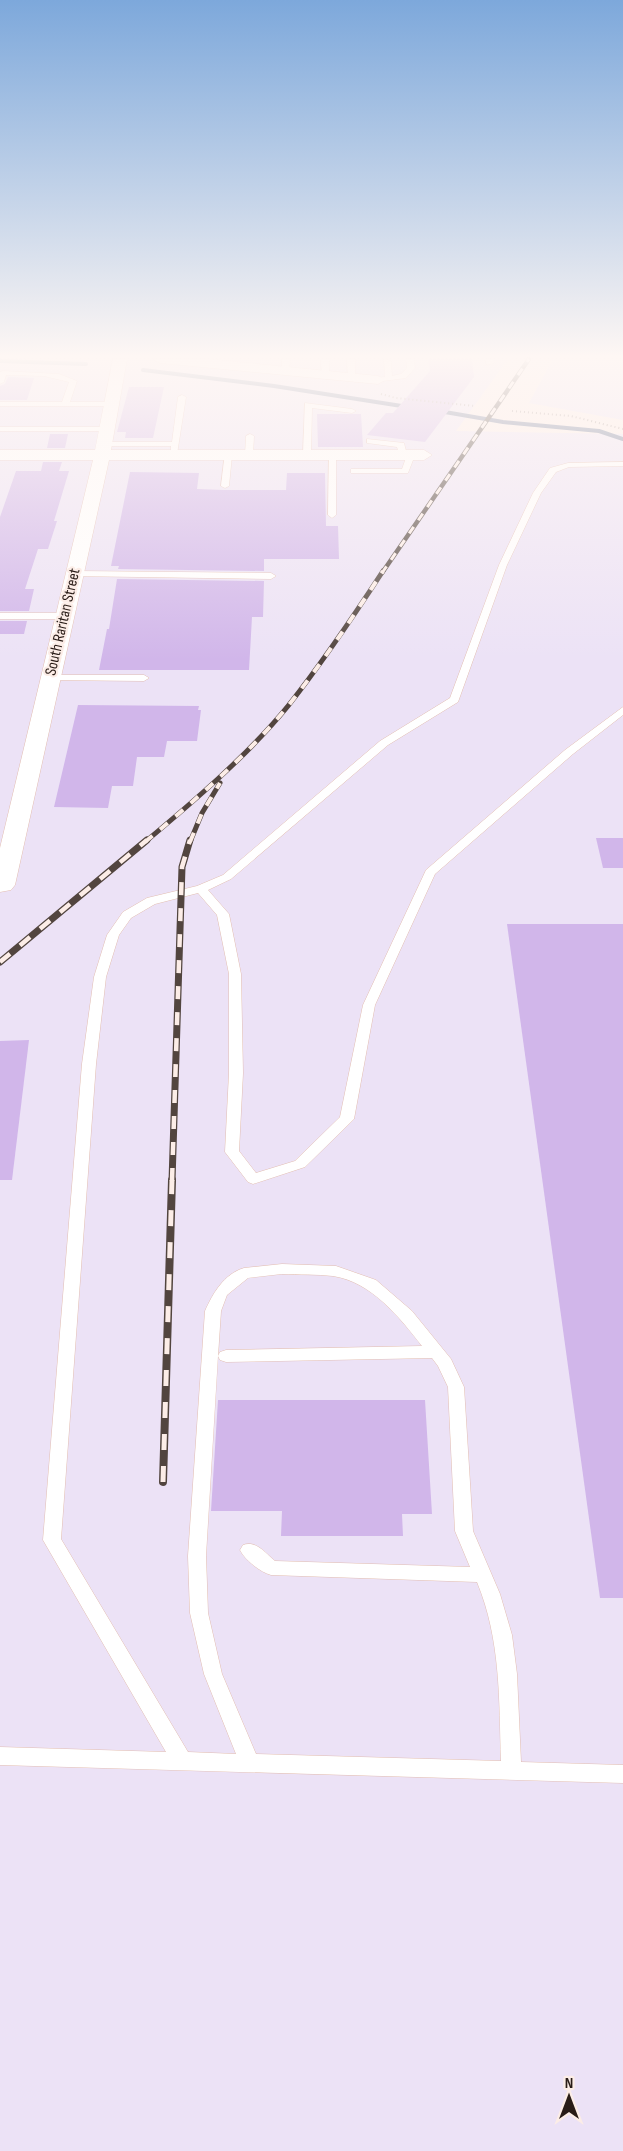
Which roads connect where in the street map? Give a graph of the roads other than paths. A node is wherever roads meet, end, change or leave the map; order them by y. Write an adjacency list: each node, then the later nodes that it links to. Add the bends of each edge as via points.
1 (101, 459): 9 (street, South Raritan Street)
2 (228, 459): 7 (lane)
3 (332, 459): 8 (lane)
4 (411, 459): 6 (lane, via 405,471)
5 (623, 464): 17 (lane, via 568,465 553,470 537,493 503,565 454,700 384,743 227,877)
6 (354, 471)
7 (225, 486)
8 (332, 515)
9 (75, 574): 10 (lane); 12 (street, South Raritan Street)
10 (271, 576)
11 (0, 616): 12 (lane)
12 (65, 616): 13 (street, South Raritan Street)
13 (50, 678): 14 (lane); 16 (street, South Raritan Street)
14 (144, 678)
15 (623, 710): 17 (lane, via 430,872 369,1005 347,1119 300,1164 252,1179 232,1152 235,974 223,914)
16 (1, 885)
17 (201, 889): 23 (lane, via 151,901 128,915 113,935 100,977 88,1064 52,1540)
18 (435, 1352): 19 (lane); 21 (lane, via 456,1387 464,1531); 24 (lane, via 406,1315 371,1284 336,1270 244,1273 221,1292 213,1311 197,1556 198,1613 213,1674)
19 (226, 1356)
20 (249, 1550): 21 (lane, via 271,1568)
21 (483, 1575): 25 (lane, via 505,1646)
22 (0, 1756): 23 (lane)
23 (182, 1761): 24 (lane)
24 (250, 1763): 25 (lane)
25 (511, 1771): 26 (lane)
26 (623, 1774)

